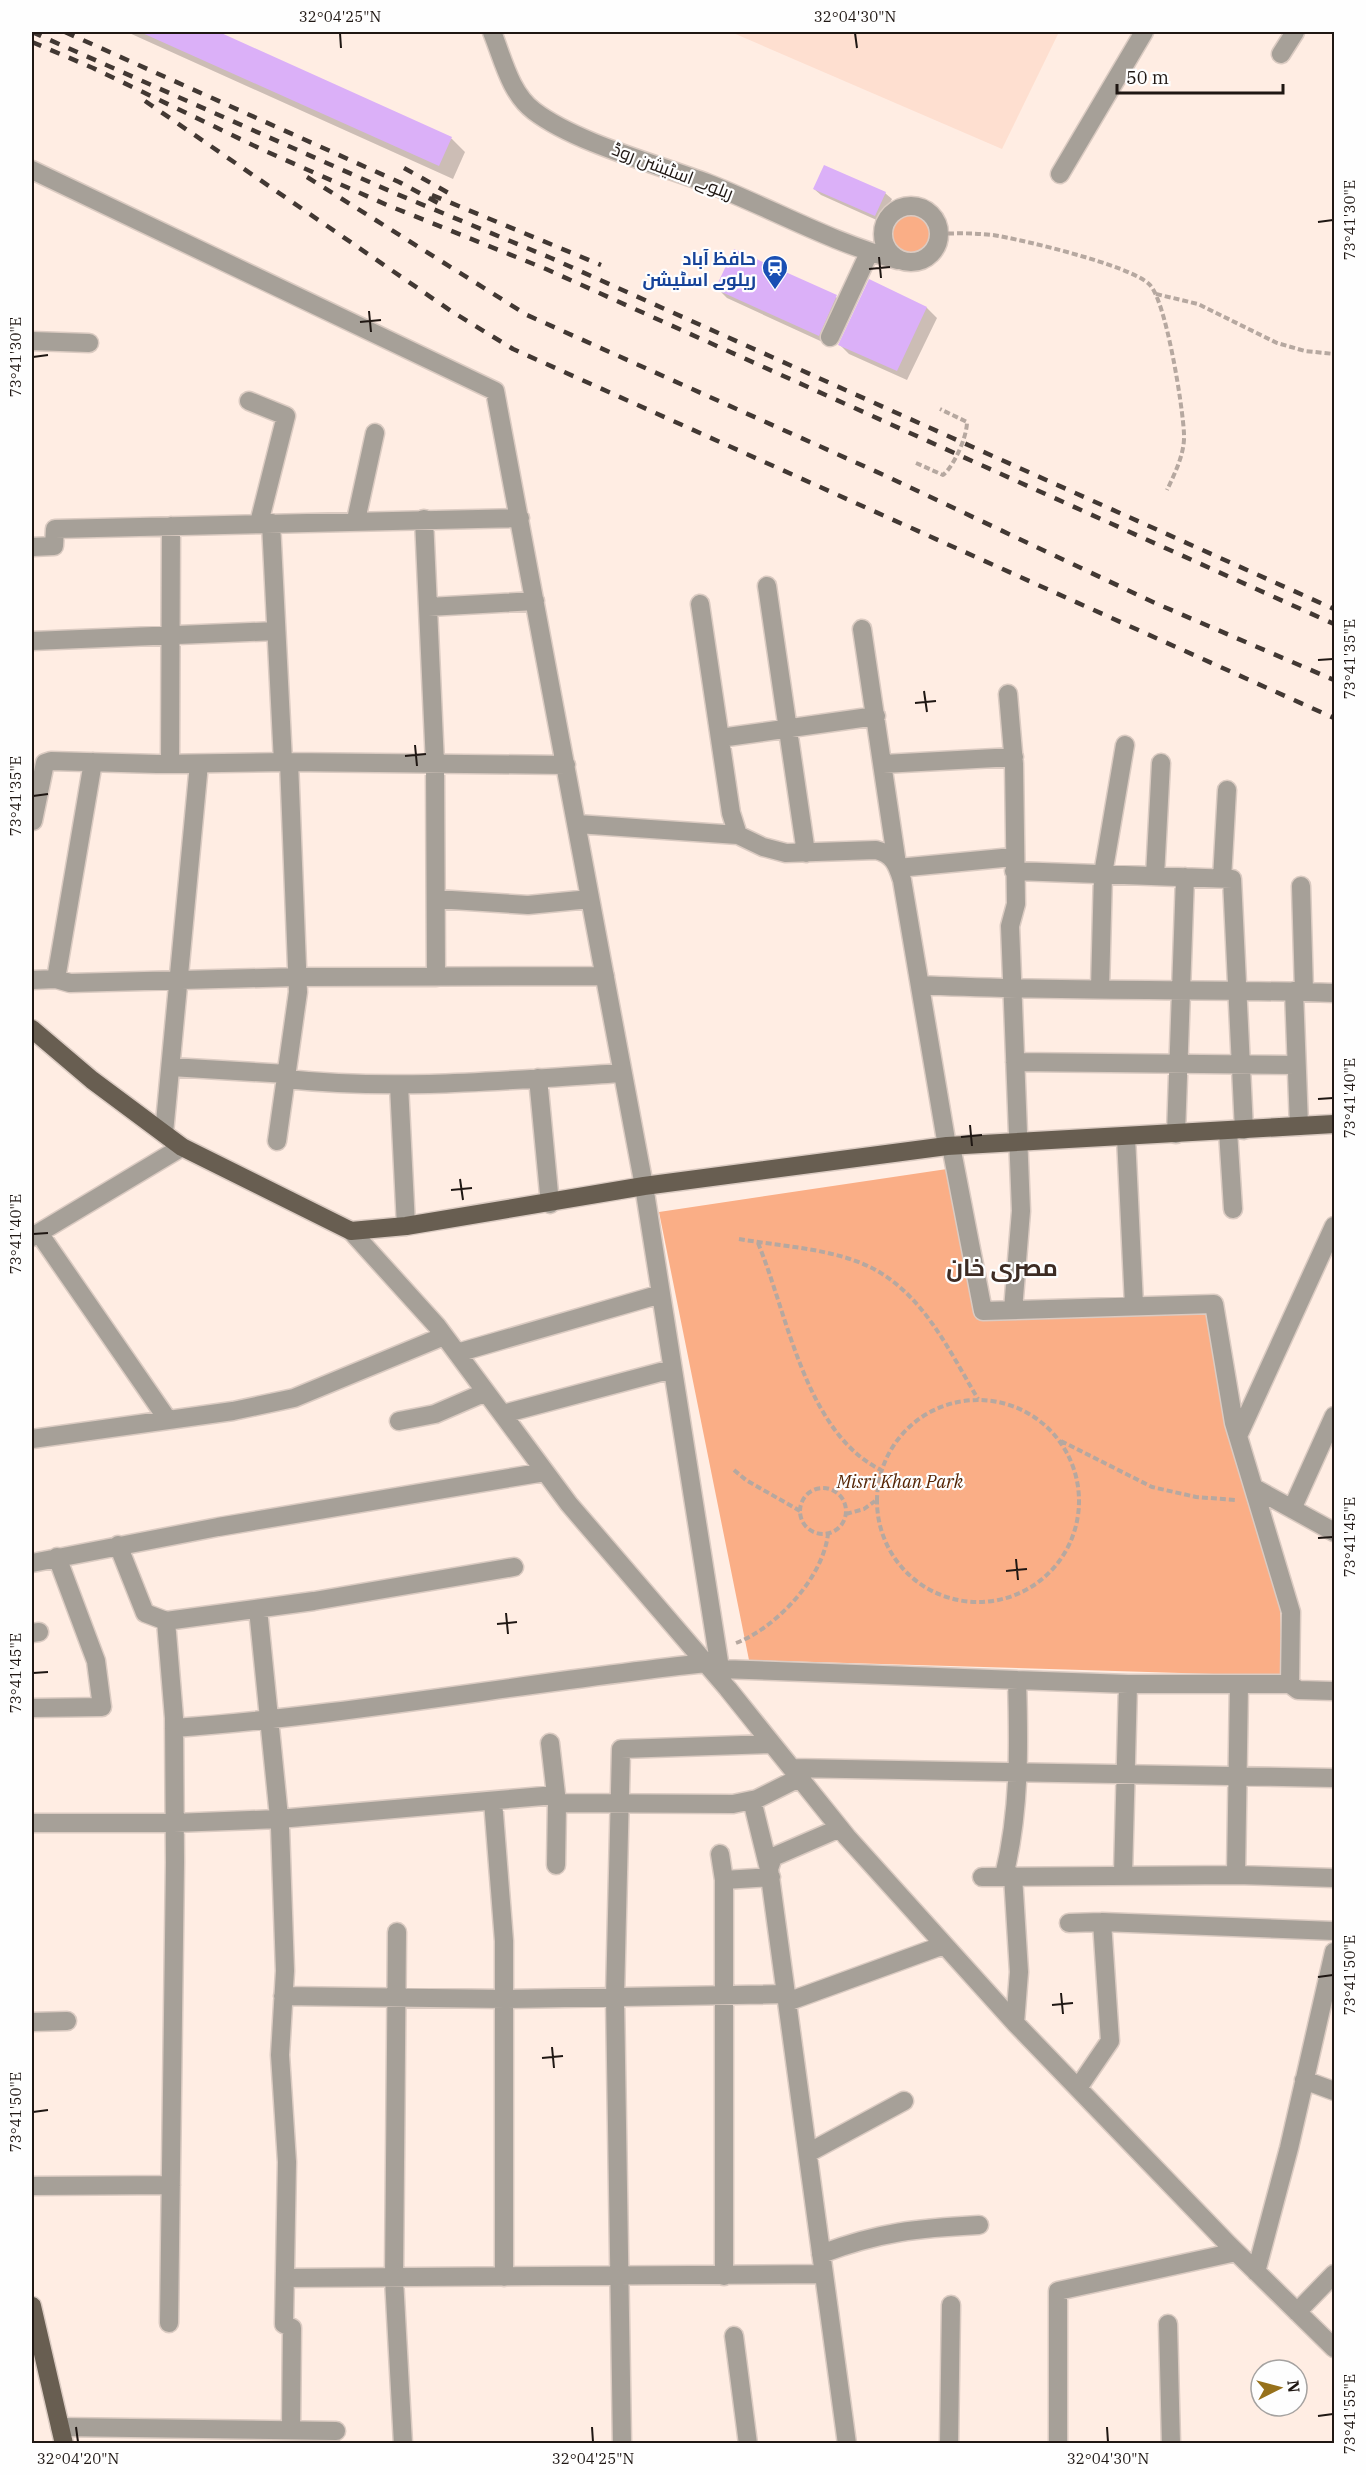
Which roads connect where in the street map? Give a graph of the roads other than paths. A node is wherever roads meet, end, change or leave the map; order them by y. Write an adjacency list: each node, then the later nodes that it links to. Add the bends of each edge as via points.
1 (492, 32): 7 (street, ریلوے اسٹیشن روڈ, via 513,87 534,111 596,142 710,184)
2 (1144, 32): 6 (street)
3 (1295, 32): 4 (street)
4 (1281, 54)
5 (32, 170): 14 (street, via 495,391)
6 (1060, 174)
7 (869, 253): 8 (street, ریلوے اسٹیشن روڈ); 9 (street)
8 (898, 260): 8 (street, via 885,245 887,219 897,208 911,205 928,211 939,234 934,249 913,262)
9 (830, 337)
10 (32, 341): 11 (street)
11 (89, 343)
12 (249, 401): 17 (street, via 286,416)
13 (375, 433): 16 (street)
14 (520, 518): 15 (street); 21 (street)
15 (424, 519): 16 (street); 23 (street)
16 (356, 520): 17 (street)
17 (265, 523): 18 (street); 25 (street)
18 (171, 526): 19 (street, via 55,529 54,546); 26 (street)
19 (32, 547)
20 (767, 586): 30 (street)
21 (535, 601): 23 (street); 41 (street)
22 (700, 604): 31 (street)
23 (428, 607): 39 (street)
24 (862, 629): 29 (street)
25 (276, 631): 26 (street); 35 (street)
26 (171, 635): 27 (street); 37 (street)
27 (32, 640)
28 (1008, 694): 33 (street)
29 (876, 716): 30 (street); 40 (street)
30 (788, 728): 31 (street); 47 (street)
31 (720, 738): 46 (street, via 730,813)
32 (1125, 745): 50 (street)
33 (1014, 757): 40 (street); 48 (street)
34 (93, 762): 37 (street); 42 (street, via 45,763); 60 (street)
35 (286, 762): 38 (street); 39 (street); 58 (street)
36 (1161, 763): 51 (street)
37 (170, 764): 38 (street)
38 (199, 764): 62 (street)
39 (435, 764): 41 (street); 55 (street)
40 (883, 764): 49 (street)
41 (566, 765): 45 (street)
42 (36, 790): 44 (street)
43 (1227, 790): 53 (street)
44 (33, 821)
45 (577, 825): 46 (street); 56 (street)
46 (738, 835): 47 (street, via 764,848)
47 (806, 853): 49 (street, via 876,850 888,853)
48 (1014, 864): 49 (street); 50 (street); 67 (street, via 1016,904 1010,926)
49 (898, 866): 63 (street)
50 (1103, 874): 51 (street); 65 (street)
51 (1155, 876): 52 (street)
52 (1185, 878): 53 (street); 64 (street)
53 (1222, 879): 66 (street, via 1232,879)
54 (1302, 886): 68 (street)
55 (436, 899): 56 (street, via 528,905); 59 (street)
56 (590, 899): 57 (street)
57 (605, 976): 59 (street); 76 (street)
58 (297, 977): 59 (street); 62 (street); 77 (street)
59 (436, 977)
60 (56, 979): 61 (street); 62 (street)
61 (32, 980)
62 (178, 980): 75 (street)
63 (920, 985): 67 (street); 89 (street)
64 (1181, 988): 65 (street); 66 (street); 72 (street)
65 (1100, 989): 67 (street)
66 (1237, 989): 68 (street); 74 (street)
67 (1012, 990): 71 (street)
68 (1299, 992): 69 (street); 73 (street)
69 (1335, 993)
70 (32, 1029): 83 (main road)
71 (1015, 1062): 72 (street); 87 (street)
72 (1179, 1065): 74 (street); 84 (street)
73 (1296, 1065): 74 (street); 81 (street)
74 (1240, 1066): 82 (street)
75 (171, 1067): 77 (street); 83 (street)
76 (622, 1073): 78 (street); 90 (street)
77 (287, 1076): 79 (street, via 345,1085); 86 (street)
78 (538, 1078): 79 (street); 91 (street)
79 (399, 1085): 93 (street)
80 (1335, 1124): 81 (main road)
81 (1299, 1126): 82 (main road)
82 (1236, 1130): 84 (main road); 92 (street)
83 (164, 1133): 88 (main road)
84 (1176, 1134): 85 (main road)
85 (1126, 1137): 87 (main road); 98 (street)
86 (277, 1141)
87 (1018, 1143): 89 (main road); 99 (street, via 1021,1211)
88 (182, 1146): 94 (main road); 95 (street)
89 (949, 1146): 90 (main road); 99 (street, via 983,1311)
90 (644, 1186): 91 (main road); 97 (street)
91 (550, 1204): 93 (main road)
92 (1233, 1209)
93 (406, 1226): 94 (main road)
94 (351, 1231): 100 (street)
95 (35, 1235): 106 (street)
96 (1332, 1237): 108 (street)
97 (661, 1294): 101 (street); 102 (street)
98 (1134, 1305): 99 (street); 108 (street, via 1214,1304)
99 (1013, 1310)
100 (444, 1336): 101 (street); 106 (street, via 294,1398)
101 (457, 1353): 103 (street)
102 (672, 1369): 104 (street); 120 (street)
103 (486, 1392): 104 (street); 107 (street, via 435,1414)
104 (503, 1414): 110 (street)
105 (1335, 1416): 112 (street)
106 (168, 1420): 109 (street)
107 (399, 1421)
108 (1238, 1436): 111 (street)
109 (32, 1439)
110 (545, 1472): 114 (street); 120 (street, via 569,1504)
111 (1257, 1493): 112 (street); 124 (street, via 1291,1612)
112 (1292, 1509): 113 (street)
113 (1335, 1532)
114 (118, 1545): 115 (street); 119 (street, via 145,1613)
115 (57, 1557): 116 (street); 126 (street, via 96,1661 102,1707)
116 (32, 1563)
117 (514, 1567): 118 (street)
118 (258, 1609): 119 (street); 127 (street)
119 (166, 1621): 128 (street)
120 (716, 1666): 121 (street); 127 (street, via 522,1685); 130 (street)
121 (1017, 1680): 122 (street); 131 (street)
122 (1128, 1684): 123 (street); 133 (street)
123 (1239, 1684): 124 (street); 134 (street)
124 (1290, 1684): 125 (street, via 1298,1690)
125 (1335, 1691)
126 (32, 1708)
127 (268, 1720): 128 (street); 140 (street)
128 (174, 1728): 142 (street)
129 (550, 1743): 136 (street)
130 (772, 1744): 132 (street); 139 (street, via 621,1749)
131 (1019, 1772): 132 (street); 133 (street); 149 (street)
132 (795, 1773): 137 (street); 143 (street)
133 (1126, 1774): 134 (street); 147 (street)
134 (1238, 1776): 135 (street); 148 (street)
135 (1335, 1778)
136 (556, 1799): 138 (street); 139 (street); 145 (street)
137 (752, 1800): 139 (street, via 733,1804); 146 (street)
138 (493, 1801): 140 (street); 164 (street, via 504,1941)
139 (621, 1803): 162 (street)
140 (279, 1819): 142 (street); 160 (street)
141 (32, 1823): 142 (street)
142 (174, 1823): 173 (street)
143 (840, 1828): 146 (street, via 773,1857); 157 (street)
144 (720, 1854): 152 (street)
145 (556, 1865)
146 (770, 1873): 152 (street); 163 (street)
147 (1123, 1875): 148 (street); 149 (street)
148 (1236, 1875): 151 (street)
149 (1008, 1876): 150 (street); 167 (street, via 1018,1972)
150 (982, 1877)
151 (1335, 1878)
152 (724, 1880): 159 (street)
153 (1102, 1922): 154 (street); 155 (street); 169 (street, via 1110,2041)
154 (1070, 1923)
155 (1335, 1931)
156 (397, 1932): 161 (street)
157 (944, 1945): 163 (street); 167 (street)
158 (1335, 1952): 168 (street)
159 (724, 1995): 162 (street); 163 (street); 181 (street)
160 (283, 1996): 161 (street); 184 (street, via 280,2055 288,2162)
161 (395, 1997): 164 (street); 185 (street)
162 (615, 1997): 164 (street); 183 (street)
163 (787, 1998): 172 (street)
164 (504, 1999): 182 (street)
165 (67, 2021): 166 (street)
166 (32, 2022)
167 (1015, 2022): 169 (street)
168 (1304, 2080): 170 (street); 178 (street)
169 (1078, 2088): 176 (street)
170 (1335, 2091)
171 (904, 2101): 172 (street)
172 (808, 2153): 177 (street)
173 (171, 2185): 174 (street); 189 (street)
174 (32, 2186)
175 (980, 2225): 177 (street, via 907,2229)
176 (1236, 2252): 178 (street); 201 (street, via 1058,2291)
177 (821, 2254): 179 (street)
178 (1256, 2272): 188 (street)
179 (824, 2274): 181 (street); 199 (street)
180 (1335, 2274): 188 (street)
181 (724, 2276): 183 (street)
182 (504, 2277): 183 (street); 185 (street)
183 (618, 2277): 197 (street)
184 (285, 2278): 185 (street); 193 (street, via 284,2324 292,2328)
185 (394, 2279): 196 (street)
186 (32, 2306): 195 (main road)
187 (951, 2306): 200 (street)
188 (1297, 2312): 192 (street)
189 (169, 2323)
190 (1168, 2324): 202 (street)
191 (734, 2336): 198 (street)
192 (1335, 2348)
193 (291, 2430): 194 (street); 195 (street)
194 (336, 2431)
195 (62, 2435)
196 (403, 2444)
197 (622, 2444)
198 (748, 2444)
199 (846, 2444)
200 (949, 2444)
201 (1058, 2444)
202 (1171, 2444)

